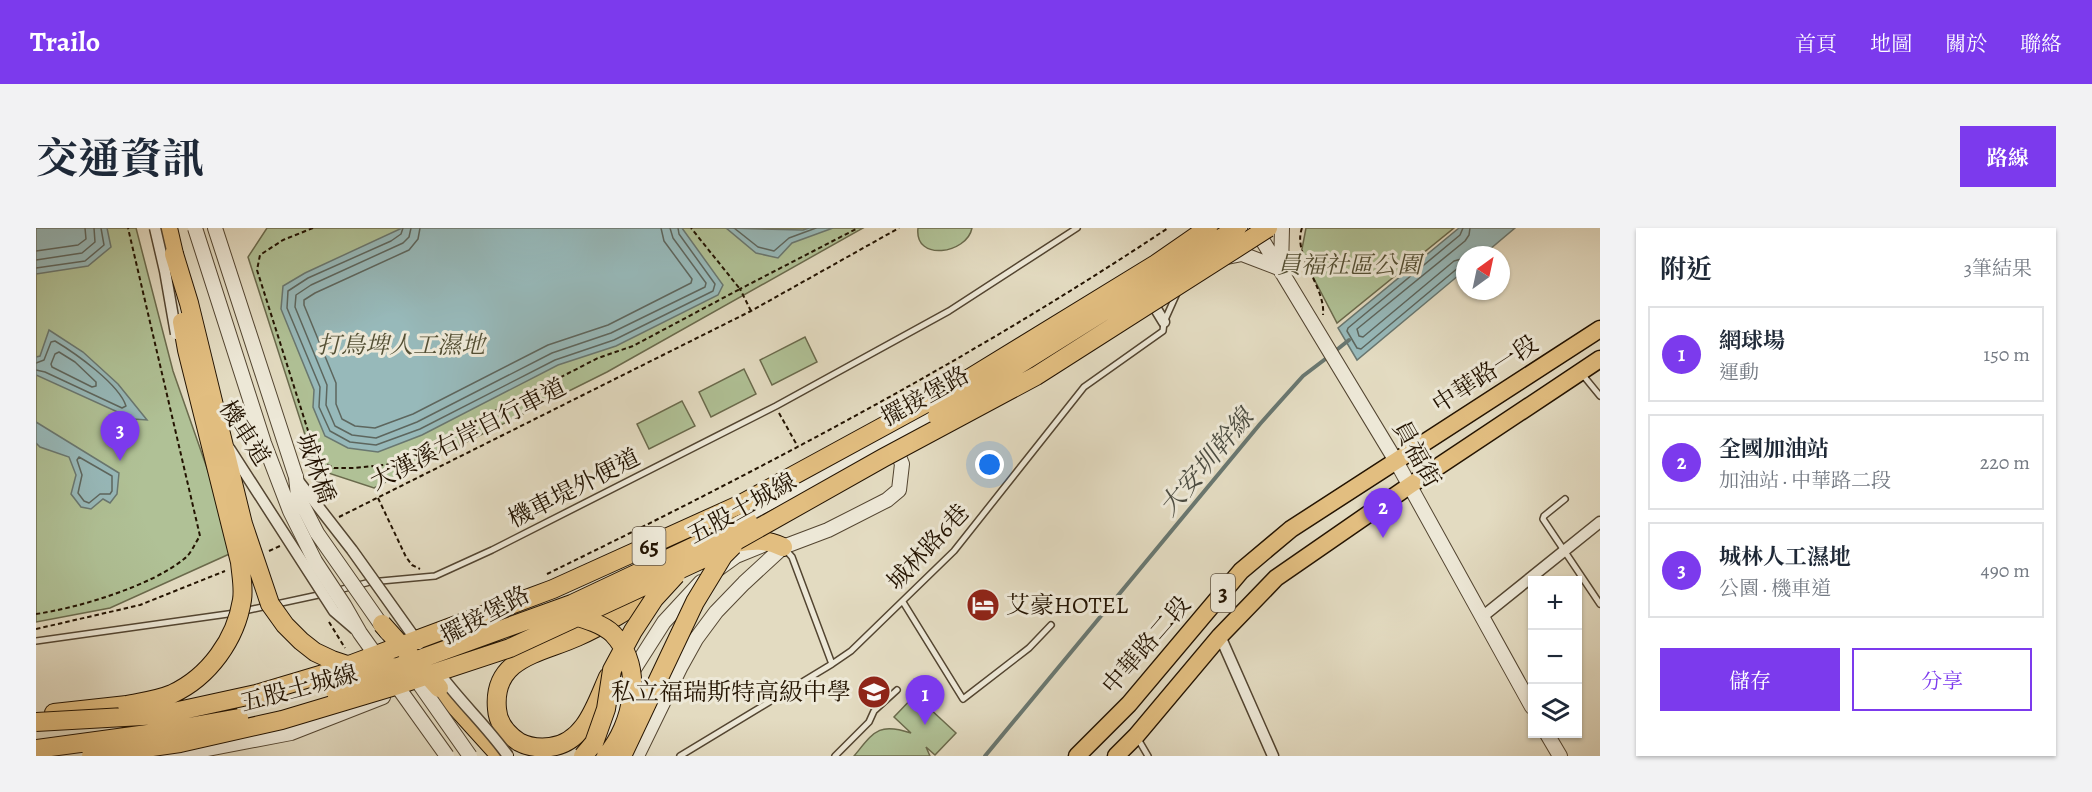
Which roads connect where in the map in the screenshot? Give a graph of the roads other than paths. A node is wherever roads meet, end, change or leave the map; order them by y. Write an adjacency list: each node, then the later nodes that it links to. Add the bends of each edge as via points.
1 (156, 228): 35 (street, 機車道, bridge, via 183,363 203,408 334,611)
2 (168, 228): 11 (highway)
3 (195, 228): 35 (street, 城林橋, bridge, via 264,443 290,511 315,561)
4 (215, 228): 23 (street, 城林橋)
5 (1077, 228): 37 (lane, 機車堤外便道, via 949,311 776,406 435,576 370,582 253,610)
6 (1208, 228): 44 (highway, 五股土城線 / 65, bridge, via 952,389 741,504 553,589 333,671 256,694 159,715)
7 (1238, 228): 12 (street, 擺接堡路); 26 (highway, bridge, via 929,421)
8 (1256, 228): 13 (street, 員福街)
9 (1268, 228): 21 (highway, 五股土城線 / 65, bridge, via 1036,376)
10 (1282, 228): 13 (street)
11 (174, 255): 21 (highway, bridge, via 243,524 270,604 301,641 332,660 356,668 398,667 572,604); 43 (highway, bridge, via 187,350 240,562 242,598 233,632 216,659 196,680 171,694 127,705)
12 (1195, 260): 13 (street, via 1242,254); 14 (street, 擺接堡路); 15 (lane, 城林路6巷)
13 (1281, 269): 22 (street, 員福街)
14 (1145, 292): 15 (street); 20 (street, 擺接堡路)
15 (1164, 322): 30 (lane, 城林路6巷, via 1163,331 1084,387 954,551)
16 (1600, 329): 22 (main road, 中華路一段 / 3)
17 (1600, 359): 18 (main road, 3)
18 (1581, 372): 19 (lane); 24 (main road, 3)
19 (1600, 396)
20 (892, 441): 28 (street, via 902,464 899,490 847,519 824,523); 49 (street, 擺接堡路, via 620,579 584,604 486,656 291,733)
21 (883, 458): 48 (highway, 五股土城線 / 65, bridge, via 711,555 510,648 282,720 180,743)
22 (1396, 461): 24 (street, 員福街); 61 (main road, 中華路二段 / 3, via 1291,529 1242,571 1129,704)
23 (296, 477): 33 (street, 城林橋, bridge, via 298,496 317,533); 53 (street, bridge, via 454,694 494,736)
24 (1409, 486): 32 (street, 員福街); 36 (main road, 中華路二段 / 3, via 1276,579)
25 (1565, 499): 29 (lane, via 1543,519)
26 (777, 504): 39 (highway, bridge, via 731,528 686,564 654,599); 57 (highway, bridge, via 723,556 695,602)
27 (1600, 522): 29 (street)
28 (778, 544): 38 (lane, via 792,557); 39 (highway, bridge, via 757,539 731,543 637,604 577,637 535,651 504,676 496,698 501,725 524,745 559,746 585,726); 55 (street, via 736,556 704,579 664,622 634,669); 58 (street, via 696,639)
29 (1565, 550): 31 (lane); 32 (street)
30 (903, 602): 34 (lane, via 963,699); 38 (lane, 城林路6巷)
31 (1600, 604)
32 (1482, 617): 42 (street, 員福街)
33 (382, 624): 40 (highway, bridge); 51 (street, 城林橋, bridge, via 412,675)
34 (1051, 626)
35 (360, 633): 50 (street, 城林橋, bridge)
36 (1220, 636): 45 (main road, 中華路二段 / 3); 64 (street)
37 (36, 641)
38 (832, 664): 59 (lane, 城林路6巷)
39 (612, 670): 54 (highway, bridge, via 606,709 594,743)
40 (439, 688): 52 (highway); 53 (highway, via 495,750)
41 (897, 690): 60 (lane)
42 (1528, 698)
43 (36, 715)
44 (36, 722)
45 (1136, 735): 62 (main road, 中華路二段 / 3); 63 (lane)
46 (1549, 738): 65 (street)
47 (36, 749): 56 (highway, bridge, via 265,713 454,654 546,619 572,615 613,634 628,663 632,696 629,714)
48 (91, 756)
49 (144, 756)
50 (447, 756)
51 (470, 756)
52 (488, 756)
53 (506, 756)
54 (583, 756)
55 (602, 756)
56 (606, 756)
57 (622, 756)
58 (637, 756)
59 (680, 756)
60 (836, 756)
61 (1077, 756)
62 (1116, 756)
63 (1148, 756)
64 (1273, 756)
65 (1560, 756)

